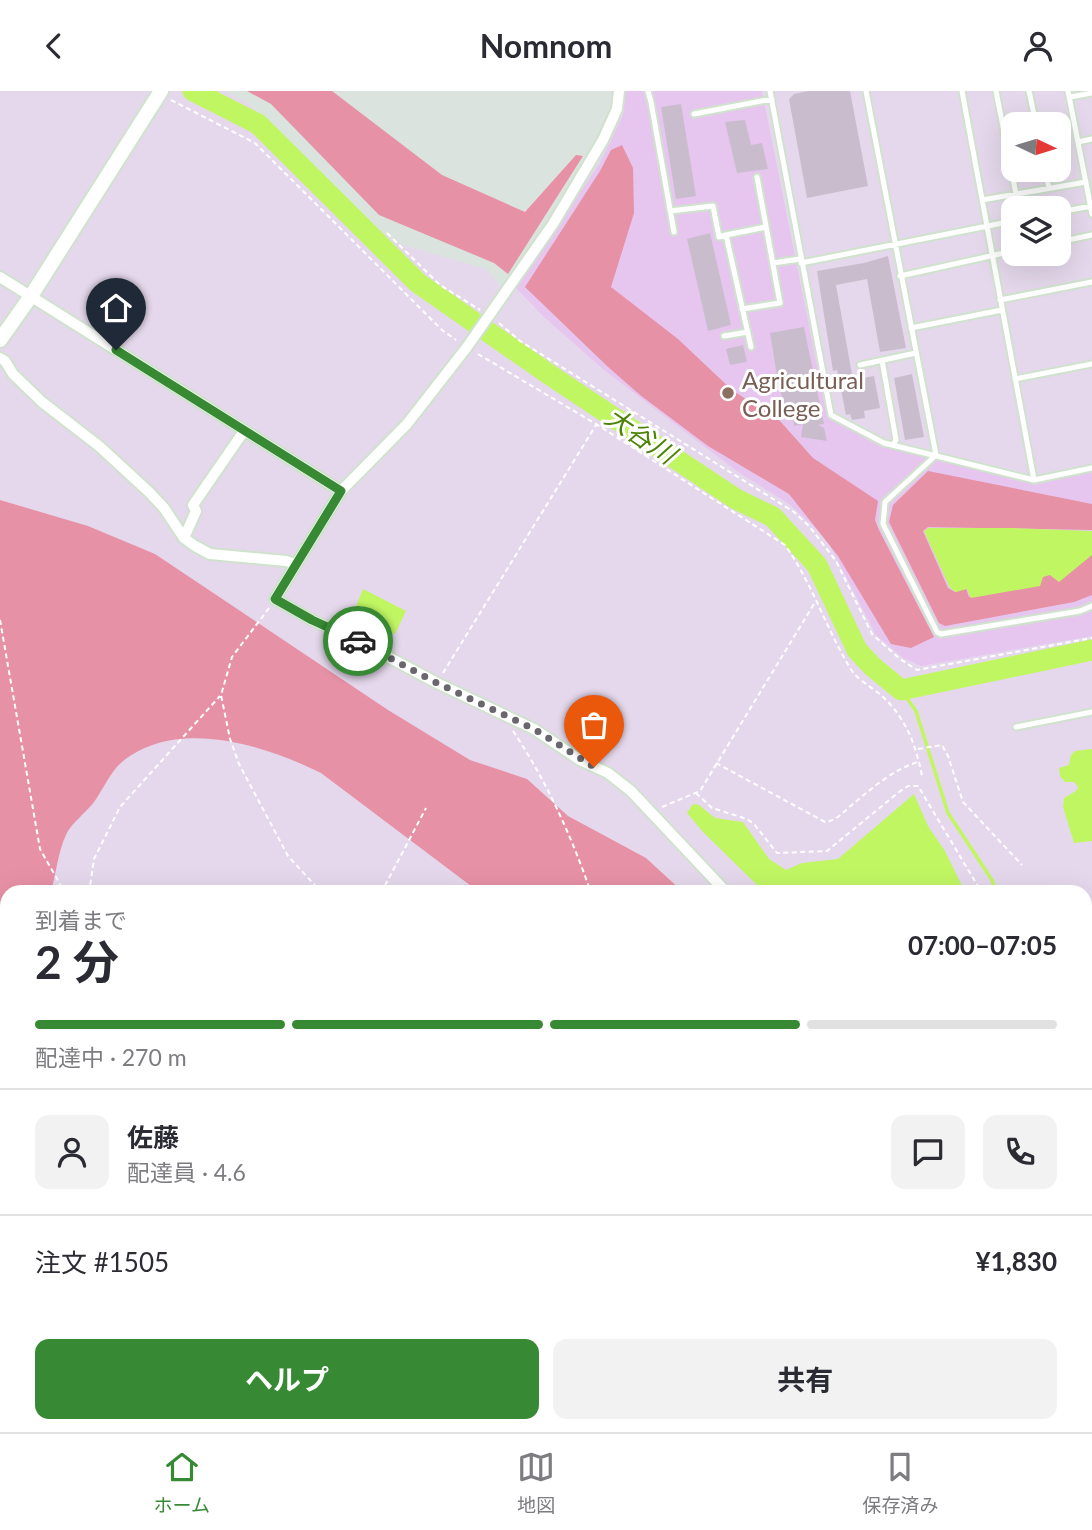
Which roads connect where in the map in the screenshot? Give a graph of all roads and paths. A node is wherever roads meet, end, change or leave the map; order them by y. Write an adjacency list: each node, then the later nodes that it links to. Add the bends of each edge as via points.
1 (619, 91): 46 (street, via 617,110 603,140 553,224)
2 (648, 91): 24 (lane)
3 (770, 91): 11 (lane)
4 (866, 91): 34 (lane)
5 (962, 91): 21 (lane)
6 (996, 91): 20 (lane)
7 (1029, 91): 12 (lane)
8 (160, 93): 42 (street); 51 (path, via 254,143 442,331)
9 (1092, 93): 10 (lane)
10 (1069, 94): 15 (lane)
11 (772, 99): 13 (lane); 37 (lane)
12 (1033, 112)
13 (694, 114)
14 (1092, 139): 15 (lane)
15 (1078, 142): 18 (lane)
16 (757, 177): 28 (lane)
17 (1048, 182): 19 (lane)
18 (1086, 182): 19 (lane); 22 (lane)
19 (1049, 188): 20 (lane)
20 (1016, 194): 21 (lane)
21 (982, 200): 27 (lane)
22 (1091, 206): 23 (lane); 25 (lane)
23 (1071, 210)
24 (670, 211): 29 (lane); 31 (lane, via 713,206 719,237)
25 (1092, 214)
26 (1001, 223): 27 (lane)
27 (987, 226): 34 (lane); 36 (lane)
28 (766, 227): 31 (lane); 38 (lane)
29 (674, 232)
30 (387, 233): 46 (path, via 440,285)
31 (726, 235): 44 (lane)
32 (1092, 235): 33 (lane)
33 (1071, 239)
34 (894, 244): 37 (lane); 39 (lane)
35 (1001, 254): 36 (lane)
36 (992, 256): 39 (lane); 43 (lane)
37 (801, 261): 38 (lane); 61 (lane, via 831,415)
38 (773, 263): 44 (lane, via 780,303)
39 (901, 276): 47 (lane)
40 (0, 277): 42 (street)
41 (1092, 282): 43 (lane)
42 (31, 296): 50 (street); 60 (street)
43 (1000, 300): 45 (lane)
44 (742, 309): 48 (lane)
45 (1002, 310): 47 (lane); 58 (lane)
46 (488, 317): 51 (street); 72 (path, via 794,512 836,561 872,633 917,670)
47 (911, 328): 53 (lane)
48 (748, 332): 49 (lane); 52 (lane)
49 (724, 336)
50 (0, 339)
51 (469, 345): 59 (path); 65 (street, via 407,424)
52 (751, 347)
53 (916, 353): 55 (lane); 62 (lane)
54 (0, 358): 66 (street, via 41,402 149,492)
55 (882, 360): 57 (lane); 61 (lane, via 896,440)
56 (1092, 364): 58 (lane)
57 (860, 365)
58 (1016, 379): 64 (lane)
59 (596, 424): 69 (path, via 785,545); 73 (path)
60 (244, 431): 65 (street); 66 (street, via 193,505 196,511)
61 (893, 445): 62 (lane)
62 (936, 455): 64 (lane); 70 (lane, via 885,502 883,524 937,632)
63 (1092, 468): 64 (lane)
64 (1034, 480)
65 (341, 491): 67 (street)
66 (184, 538): 67 (street, via 210,554)
67 (295, 564): 68 (street)
68 (275, 599): 73 (street); 74 (path, via 232,657)
69 (818, 602): 78 (path, via 852,670 897,711); 80 (path)
70 (1092, 606)
71 (0, 620): 86 (path, via 40,849)
72 (1092, 638)
73 (437, 683): 76 (street)
74 (221, 695): 87 (path, via 120,807 94,859); 88 (path, via 239,764 288,856)
75 (1092, 712): 77 (lane)
76 (509, 718): 90 (path); 91 (street, via 608,773 631,791)
77 (1016, 727)
78 (918, 749): 79 (path); 85 (path, via 942,745 963,802)
79 (919, 762): 80 (path, via 894,773 825,822); 81 (path)
80 (716, 763): 82 (path)
81 (922, 776)
82 (696, 793): 83 (path); 92 (path, via 712,808 747,818 776,853 794,853 827,851 899,792 918,786)
83 (662, 807)
84 (426, 808): 89 (path)
85 (1022, 865)
86 (60, 885)
87 (90, 885)
88 (314, 885)
89 (385, 885)
90 (589, 885)
91 (719, 885)
92 (977, 885)

